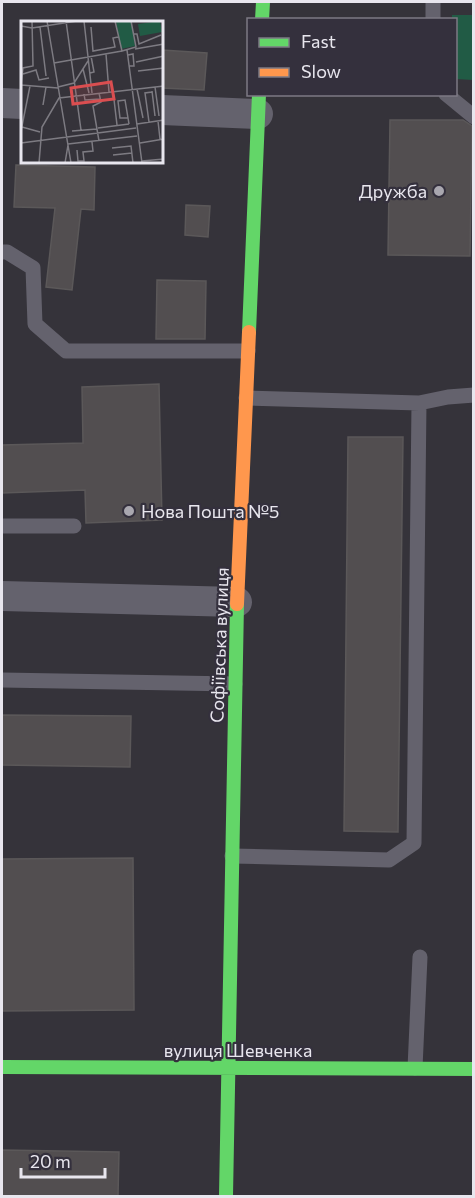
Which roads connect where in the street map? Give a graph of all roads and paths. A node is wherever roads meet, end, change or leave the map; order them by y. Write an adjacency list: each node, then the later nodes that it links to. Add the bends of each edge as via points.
1 (263, 2): 3 (street)
2 (433, 2): 4 (lane)
3 (262, 18)
4 (433, 18)
5 (448, 96): 10 (lane)
6 (2, 103): 7 (street)
7 (21, 104)
8 (258, 104): 9 (street); 12 (street, Софіївська вулиця)
9 (164, 110)
10 (474, 117)
11 (2, 252): 12 (lane, via 33,268 35,324 66,351)
12 (248, 351): 14 (street, Софіївська вулиця)
13 (474, 395): 15 (lane)
14 (246, 398): 15 (lane); 19 (street, Софіївська вулиця)
15 (419, 403): 22 (lane, via 414,843 389,860)
16 (2, 526): 17 (lane)
17 (74, 526)
18 (2, 596): 19 (street)
19 (237, 602): 21 (street, Софіївська вулиця)
20 (2, 680): 21 (lane)
21 (235, 684): 22 (street, Софіївська вулиця)
22 (232, 856): 25 (street, Софіївська вулиця)
23 (420, 957): 26 (lane)
24 (2, 1067): 25 (street, вулиця Шевченка)
25 (227, 1068): 26 (street, вулиця Шевченка); 28 (street, Софіївська вулиця)
26 (415, 1068): 27 (street, вулиця Шевченка)
27 (474, 1069)
28 (226, 1197)

